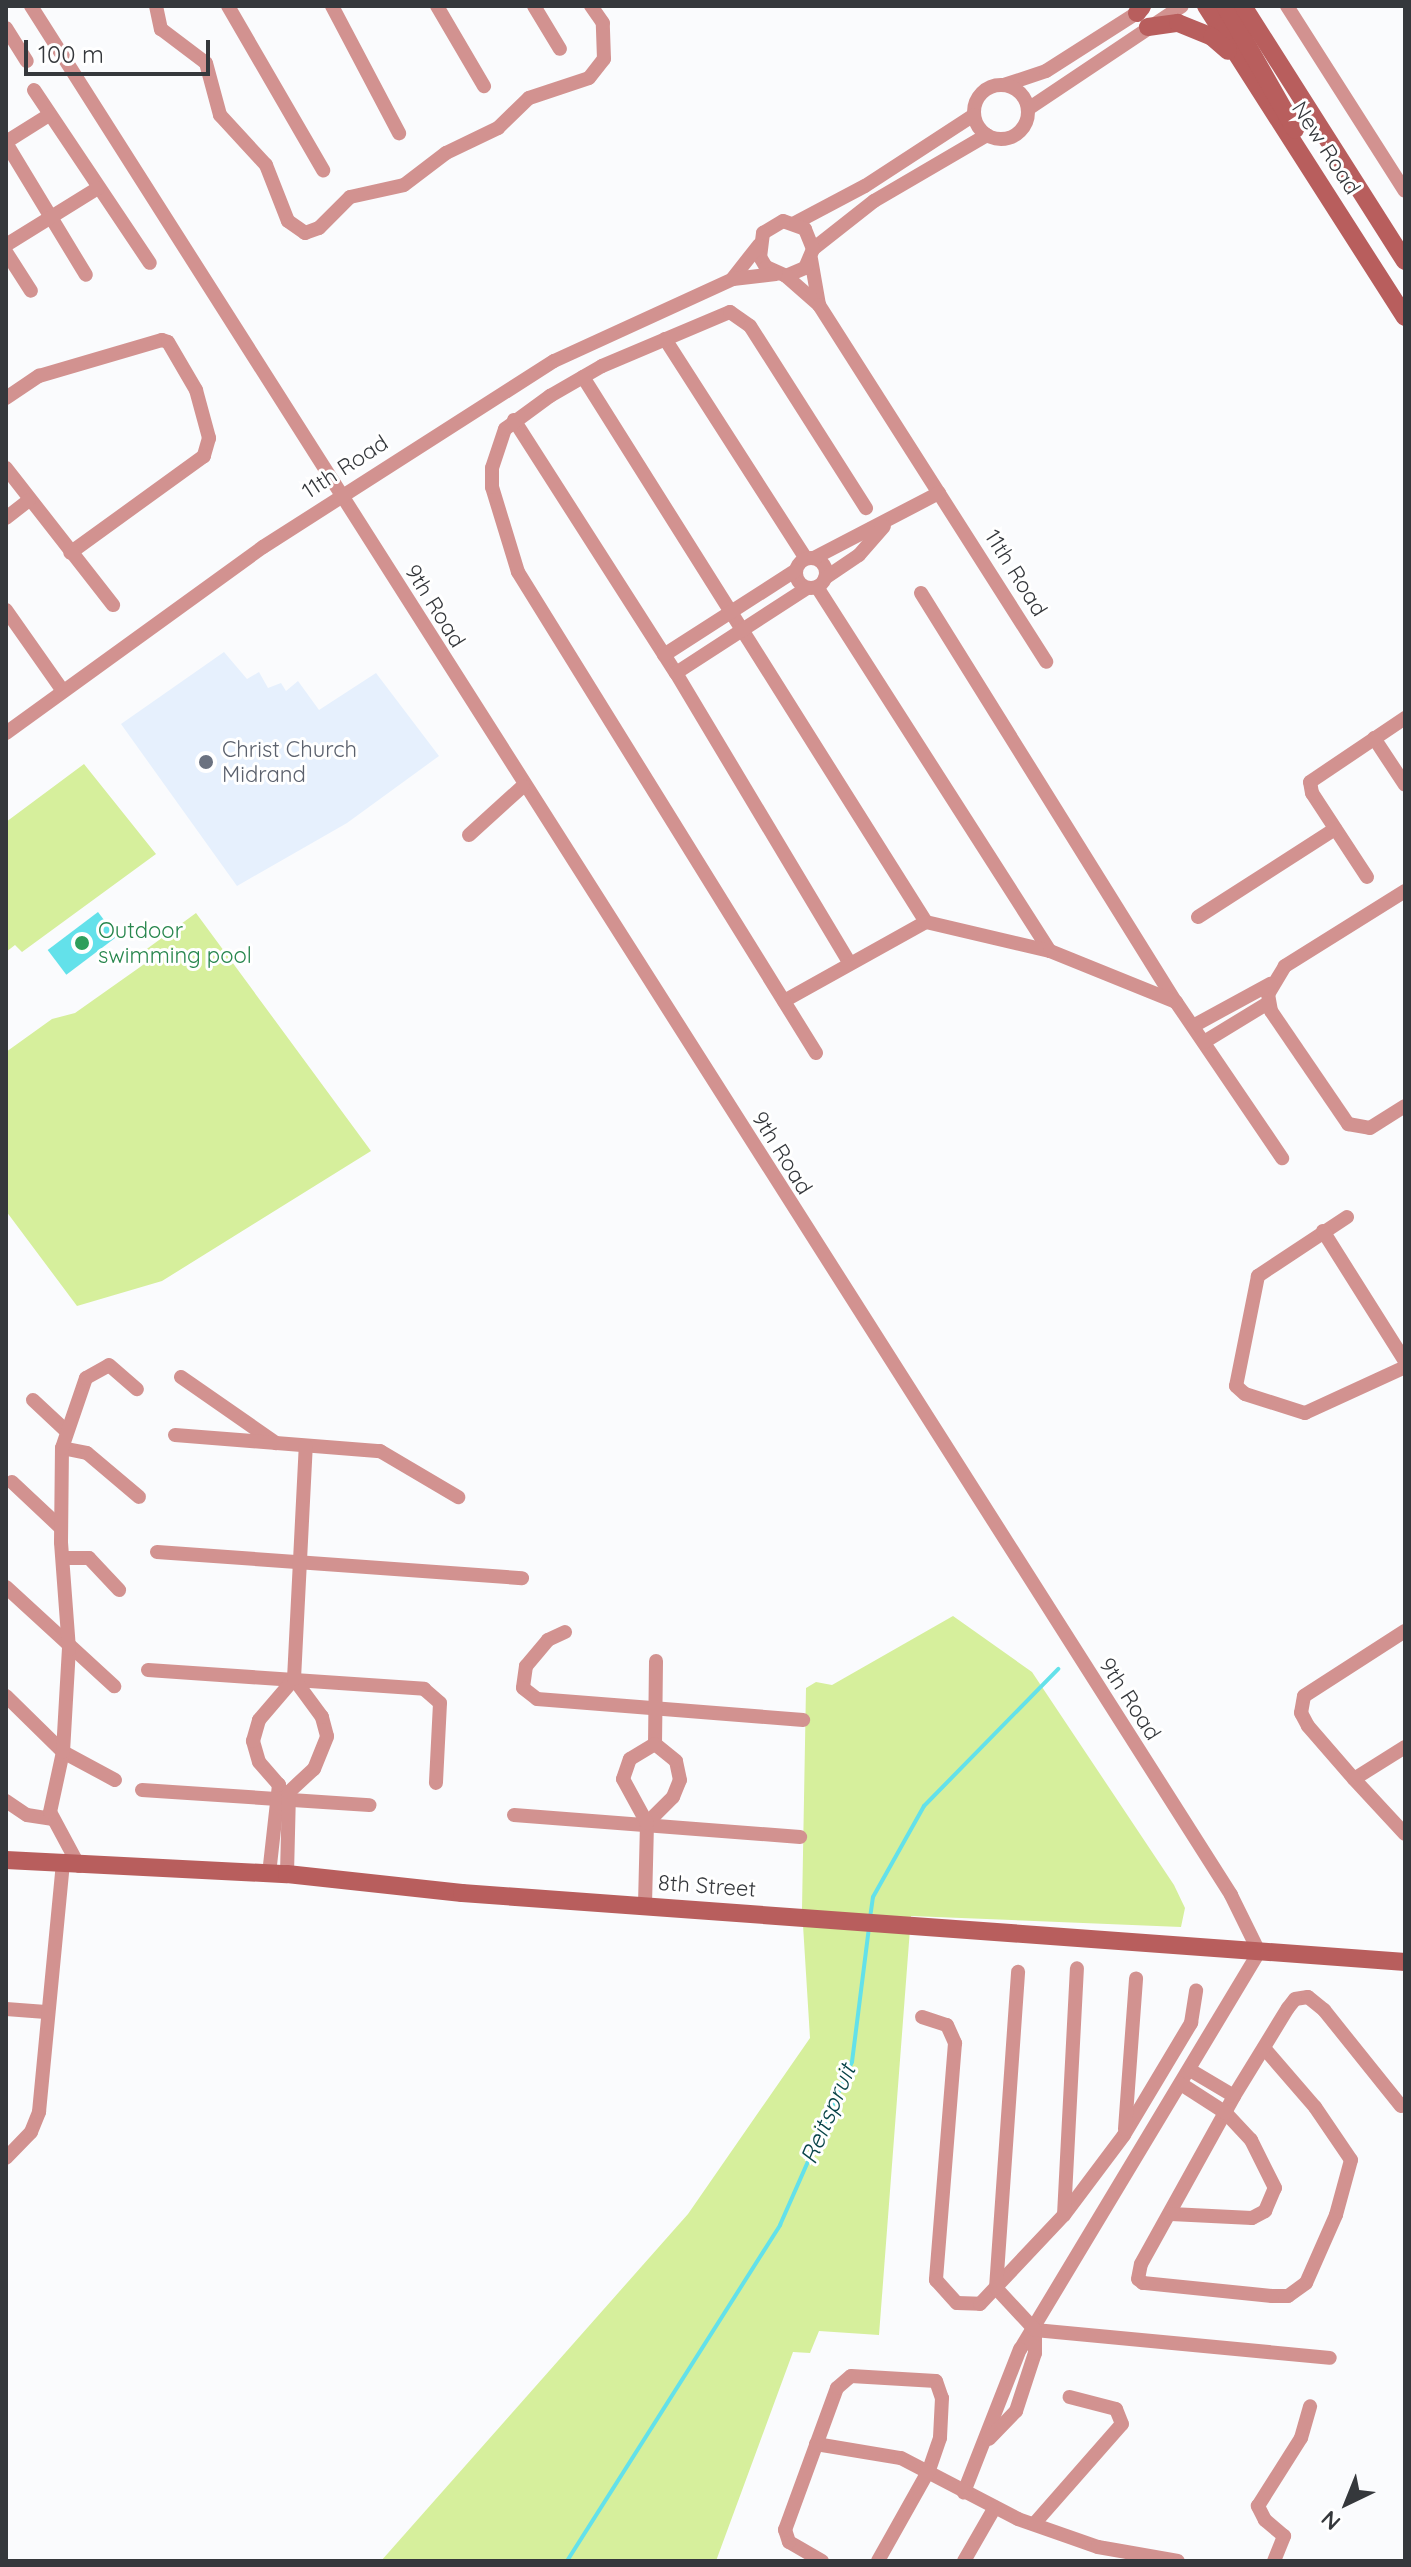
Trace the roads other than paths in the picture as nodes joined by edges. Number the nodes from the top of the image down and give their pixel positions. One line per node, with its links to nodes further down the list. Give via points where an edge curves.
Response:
1 (31, 6): 51 (street, 9th Road)
2 (156, 6): 7 (street, via 161,29 206,63 220,115 266,165 288,221 305,233 319,228 350,197 404,185 446,153 498,128 529,98 589,78 604,59 603,23)
3 (228, 6): 28 (street)
4 (332, 6): 24 (street)
5 (437, 6): 19 (street)
6 (534, 6): 15 (street)
7 (591, 6)
8 (1182, 6): 13 (street)
9 (1206, 6): 17 (street, New Road)
10 (1225, 6): 27 (street, via 1286,107)
11 (1243, 6): 37 (street, New Road)
12 (1287, 6): 30 (street)
13 (1144, 13): 17 (street, via 1199,30); 18 (street, via 1046,71); 21 (street)
14 (6, 28): 16 (street)
15 (560, 49)
16 (27, 61)
17 (1242, 63): 27 (street, New Road)
18 (1004, 85): 21 (street, via 1015,89); 23 (street, via 982,93)
19 (484, 86)
20 (34, 90): 22 (street)
21 (1028, 109): 25 (street, via 1021,131 1010,138)
22 (49, 115): 26 (street); 29 (street)
23 (974, 115): 25 (street); 32 (street, via 865,186)
24 (399, 133)
25 (987, 135): 36 (street, via 874,201)
26 (6, 142): 31 (street)
27 (1302, 155): 44 (street, New Road)
28 (323, 170)
29 (98, 188): 31 (street); 38 (street)
30 (1405, 191)
31 (50, 217): 33 (street); 39 (street)
32 (795, 223): 34 (street, via 772,225); 36 (street, via 805,229)
33 (6, 245)
34 (759, 245): 40 (street, via 766,267); 41 (street, 11th Road)
35 (6, 252): 42 (street)
36 (812, 254): 40 (street, via 805,268); 43 (street, 11th Road)
37 (1405, 261)
38 (150, 263)
39 (86, 275)
40 (781, 275): 41 (street, 11th Road); 43 (street, 11th Road)
41 (733, 279): 51 (street, 11th Road, via 581,345)
42 (31, 291)
43 (819, 305): 50 (street, 11th Road)
44 (1405, 317)
45 (665, 339): 46 (street); 53 (street, via 730,312 745,318); 57 (street)
46 (583, 377): 48 (street); 63 (street)
47 (6, 398): 56 (street, via 39,376 162,340 196,390 209,438 204,456)
48 (514, 420): 65 (street); 83 (street, via 501,435 492,476 518,572)
49 (6, 468): 52 (street)
50 (939, 493): 55 (street); 66 (street, 11th Road)
51 (339, 496): 68 (street, 11th Road); 73 (street, 9th Road)
52 (29, 500): 54 (street); 56 (street)
53 (866, 508)
54 (6, 518)
55 (885, 526): 57 (street, via 846,537); 59 (street, via 859,555)
56 (70, 553): 61 (street)
57 (810, 559): 58 (street); 59 (street, via 824,566)
58 (795, 571): 59 (street); 63 (street)
59 (817, 584): 64 (street); 80 (street)
60 (921, 593): 84 (street)
61 (113, 605)
62 (6, 610): 68 (street)
63 (729, 613): 64 (street); 65 (street)
64 (741, 631): 67 (street); 79 (street)
65 (664, 655): 67 (street)
66 (1046, 662)
67 (676, 673): 81 (street)
68 (63, 691): 70 (street, 11th Road)
69 (1405, 718): 71 (street)
70 (6, 733)
71 (1374, 738): 72 (street); 74 (street, via 1310,782)
72 (1405, 785)
73 (523, 786): 75 (street); 143 (street, 9th Road, via 1231,1895)
74 (1335, 829): 76 (street); 78 (street)
75 (469, 835)
76 (1367, 877)
77 (1405, 891): 82 (street, via 1285,966)
78 (1198, 917)
79 (926, 922): 80 (street); 81 (street)
80 (1050, 951): 84 (street)
81 (849, 962): 83 (street)
82 (1270, 984): 85 (street); 86 (street)
83 (784, 1001): 88 (street)
84 (1176, 1002): 86 (street)
85 (1268, 1003): 87 (street); 89 (street, via 1348,1124 1370,1128)
86 (1193, 1026): 87 (street)
87 (1204, 1042): 90 (street)
88 (816, 1053)
89 (1405, 1106)
90 (1282, 1158)
91 (1347, 1217): 92 (street)
92 (1323, 1231): 93 (street); 95 (street, via 1258,1276 1236,1386 1245,1394 1305,1413)
93 (1401, 1344): 94 (street)
94 (1405, 1361)
95 (1405, 1367)
96 (181, 1377): 101 (street)
97 (137, 1389): 99 (street, via 109,1365 98,1369 83,1382)
98 (33, 1400): 99 (street)
99 (64, 1429): 103 (street)
100 (175, 1435): 101 (street)
101 (277, 1443): 102 (street)
102 (306, 1446): 106 (street, via 380,1451); 110 (street)
103 (62, 1448): 105 (street, via 87,1453); 107 (street)
104 (12, 1482): 107 (street)
105 (139, 1497)
106 (458, 1497)
107 (61, 1528): 109 (street)
108 (157, 1552): 110 (street)
109 (63, 1558): 113 (street, via 89,1558); 116 (street)
110 (297, 1560): 111 (street); 119 (street)
111 (522, 1578)
112 (6, 1587): 116 (street)
113 (119, 1590)
114 (1405, 1631): 127 (street, via 1304,1696 1301,1713 1308,1726)
115 (565, 1632): 122 (street, via 534,1652 523,1677 524,1691 537,1699)
116 (69, 1649): 120 (street); 126 (street)
117 (656, 1661): 122 (street)
118 (148, 1670): 119 (street)
119 (294, 1679): 129 (street, via 433,1694 441,1719); 131 (street, via 254,1729 255,1753); 131 (street, via 322,1717 327,1736 322,1758)
120 (114, 1686)
121 (6, 1696): 126 (street)
122 (655, 1707): 123 (street); 124 (street)
123 (803, 1720)
124 (655, 1744): 136 (street, via 630,1759 623,1779); 136 (street, via 676,1761 680,1780 673,1797)
125 (1405, 1747): 127 (street)
126 (63, 1752): 128 (street); 135 (street, via 51,1800)
127 (1354, 1779): 137 (street)
128 (115, 1780)
129 (436, 1783)
130 (142, 1790): 131 (street)
131 (283, 1797): 133 (street); 141 (street)
132 (6, 1801): 135 (street, via 27,1815)
133 (370, 1805)
134 (514, 1815): 136 (street)
135 (52, 1819): 140 (street)
136 (647, 1823): 138 (street); 142 (street)
137 (1405, 1834)
138 (800, 1837)
139 (6, 1860): 140 (street, 8th Street)
140 (71, 1865): 141 (street, 8th Street); 150 (street)
141 (278, 1874): 142 (street, 8th Street)
142 (645, 1905): 143 (street, 8th Street)
143 (1259, 1952): 144 (street, 8th Street); 153 (street)
144 (1405, 1962)
145 (1077, 1968): 161 (street)
146 (1018, 1972): 162 (street)
147 (1136, 1978): 158 (street)
148 (1196, 1990): 158 (street, via 1191,2023)
149 (6, 2009): 150 (street)
150 (46, 2012): 159 (street, via 37,2123)
151 (922, 2017): 162 (street, via 947,2025 955,2043 936,2280 948,2296 968,2305 980,2304)
152 (1264, 2048): 155 (street); 156 (street, via 1293,2001 1308,1997 1357,2046); 160 (street, via 1315,2107 1351,2160 1341,2202 1306,2283 1288,2296 1143,2283 1138,2279 1141,2264)
153 (1190, 2070): 154 (street); 155 (street)
154 (1181, 2084): 157 (street); 163 (street)
155 (1234, 2096): 157 (street)
156 (1401, 2106)
157 (1226, 2113): 160 (street); 160 (street, via 1251,2140 1273,2178 1265,2211 1252,2218)
158 (1124, 2135): 161 (street)
159 (6, 2158)
160 (1171, 2214)
161 (1064, 2215): 162 (street)
162 (996, 2288): 163 (street)
163 (1035, 2330): 164 (street); 167 (street, via 1020,2349 995,2403); 167 (street, via 1035,2353 1016,2411)
164 (1330, 2358)
165 (1070, 2397): 172 (street, via 1116,2409 1122,2424)
166 (1310, 2406): 177 (street, via 1301,2438 1258,2506 1284,2536)
167 (989, 2439): 170 (street)
168 (816, 2444): 169 (street, via 880,2452); 169 (street, via 843,2380 930,2380 940,2386 942,2398 940,2438); 173 (street, via 785,2530 789,2542)
169 (929, 2470): 170 (street); 174 (street)
170 (964, 2492): 171 (street)
171 (995, 2507): 172 (street); 175 (street)
172 (1034, 2524): 176 (street, via 1098,2547)
173 (822, 2561)
174 (878, 2561)
175 (964, 2561)
176 (1178, 2561)
177 (1274, 2561)

